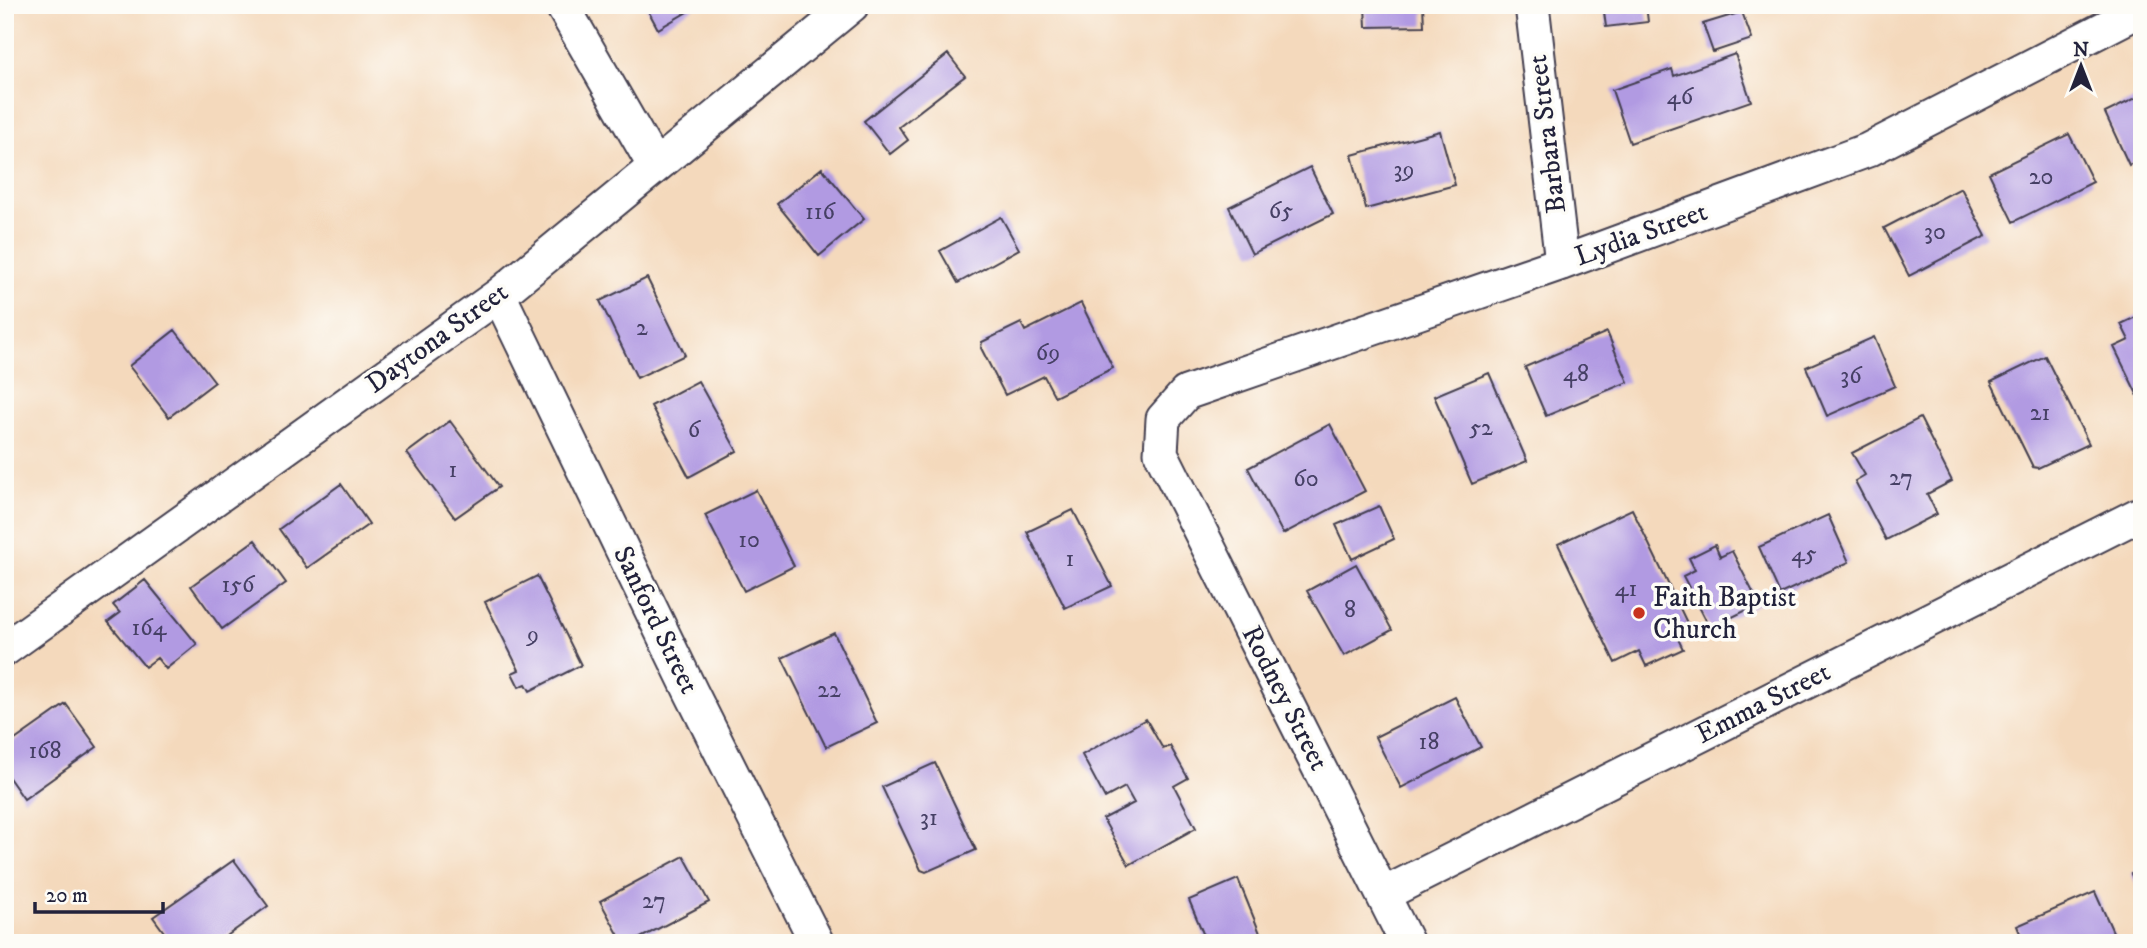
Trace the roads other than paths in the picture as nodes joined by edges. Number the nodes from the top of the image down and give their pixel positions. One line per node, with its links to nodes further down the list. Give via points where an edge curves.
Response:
1 (562, 5): 5 (street)
2 (852, 5): 5 (street, Daytona Street)
3 (1532, 5): 6 (street, Barbara Street)
4 (2142, 9): 6 (street, Lydia Street, via 1868,150)
5 (654, 165): 7 (street, Daytona Street)
6 (1562, 264): 8 (street, Lydia Street, via 1186,393 1163,419)
7 (499, 295): 10 (street, Daytona Street); 12 (street, Sanford Street)
8 (1161, 453): 11 (street, Rodney Street)
9 (2142, 513): 11 (street, Emma Street)
10 (5, 649)
11 (1384, 894): 13 (street, Rodney Street)
12 (817, 943)
13 (1407, 943)

